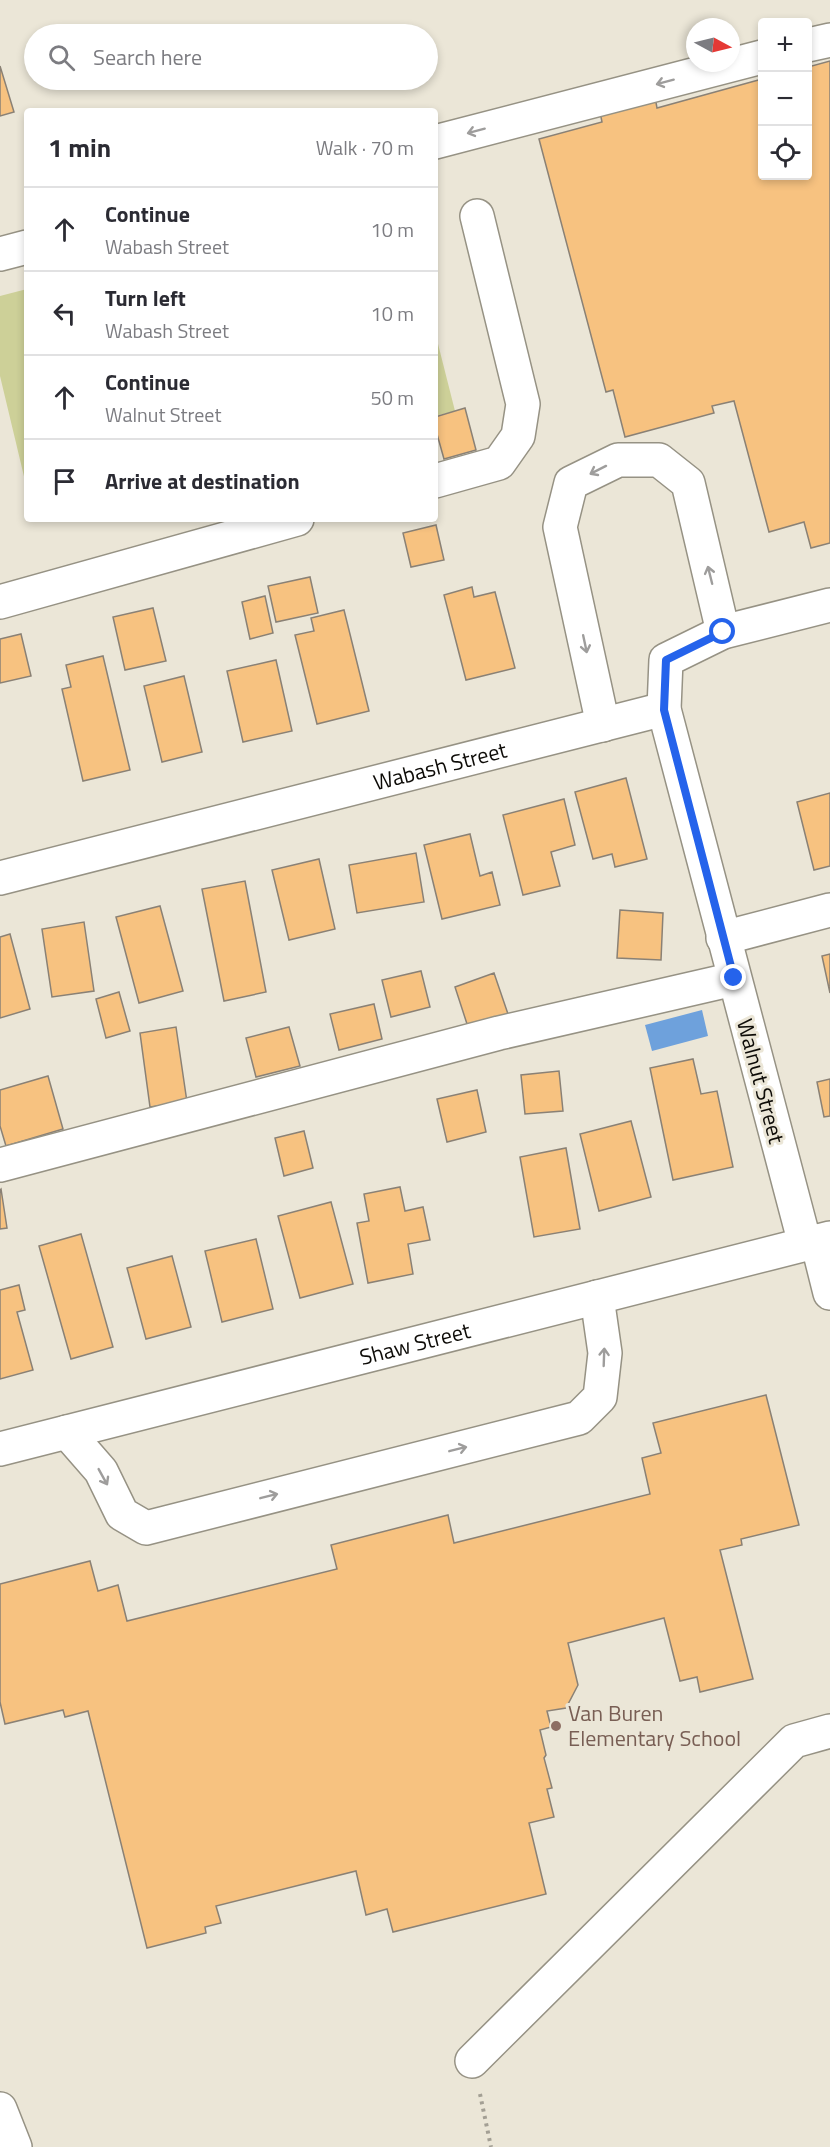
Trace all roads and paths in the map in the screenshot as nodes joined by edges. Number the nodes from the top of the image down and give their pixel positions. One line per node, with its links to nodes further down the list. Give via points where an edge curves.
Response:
1 (830, 40): 2 (street)
2 (812, 44)
3 (758, 58): 4 (street, one-way to 4)
4 (438, 141)
5 (477, 216): 8 (street, via 523,404 518,436 499,463)
6 (24, 248): 7 (street)
7 (0, 254)
8 (438, 480)
9 (286, 522): 10 (street)
10 (0, 602)
11 (830, 605): 12 (street)
12 (723, 632): 13 (street, via 666,660); 14 (street, one-way to 14, via 687,483 659,460 618,460 571,483 560,527)
13 (664, 710): 14 (street, Wabash Street); 17 (street, Walnut Street)
14 (603, 725): 15 (street, Wabash Street)
15 (0, 878)
16 (830, 910): 17 (street)
17 (723, 938): 18 (street, Walnut Street)
18 (734, 978): 19 (street, via 488,1036); 20 (street, Walnut Street)
19 (0, 1165)
20 (817, 1241): 21 (street, Walnut Street); 22 (street, Shaw Street)
21 (830, 1293)
22 (597, 1297): 23 (street, Shaw Street); 23 (street, one-way to 22, via 101,1471 122,1514 146,1528 556,1424 579,1418 600,1397 605,1353)
23 (67, 1432): 24 (street, Shaw Street)
24 (0, 1449)
25 (830, 1731): 26 (street, via 794,1741)
26 (472, 2061): 29 (path)
27 (0, 2109): 28 (street)
28 (15, 2147)
29 (491, 2147)

